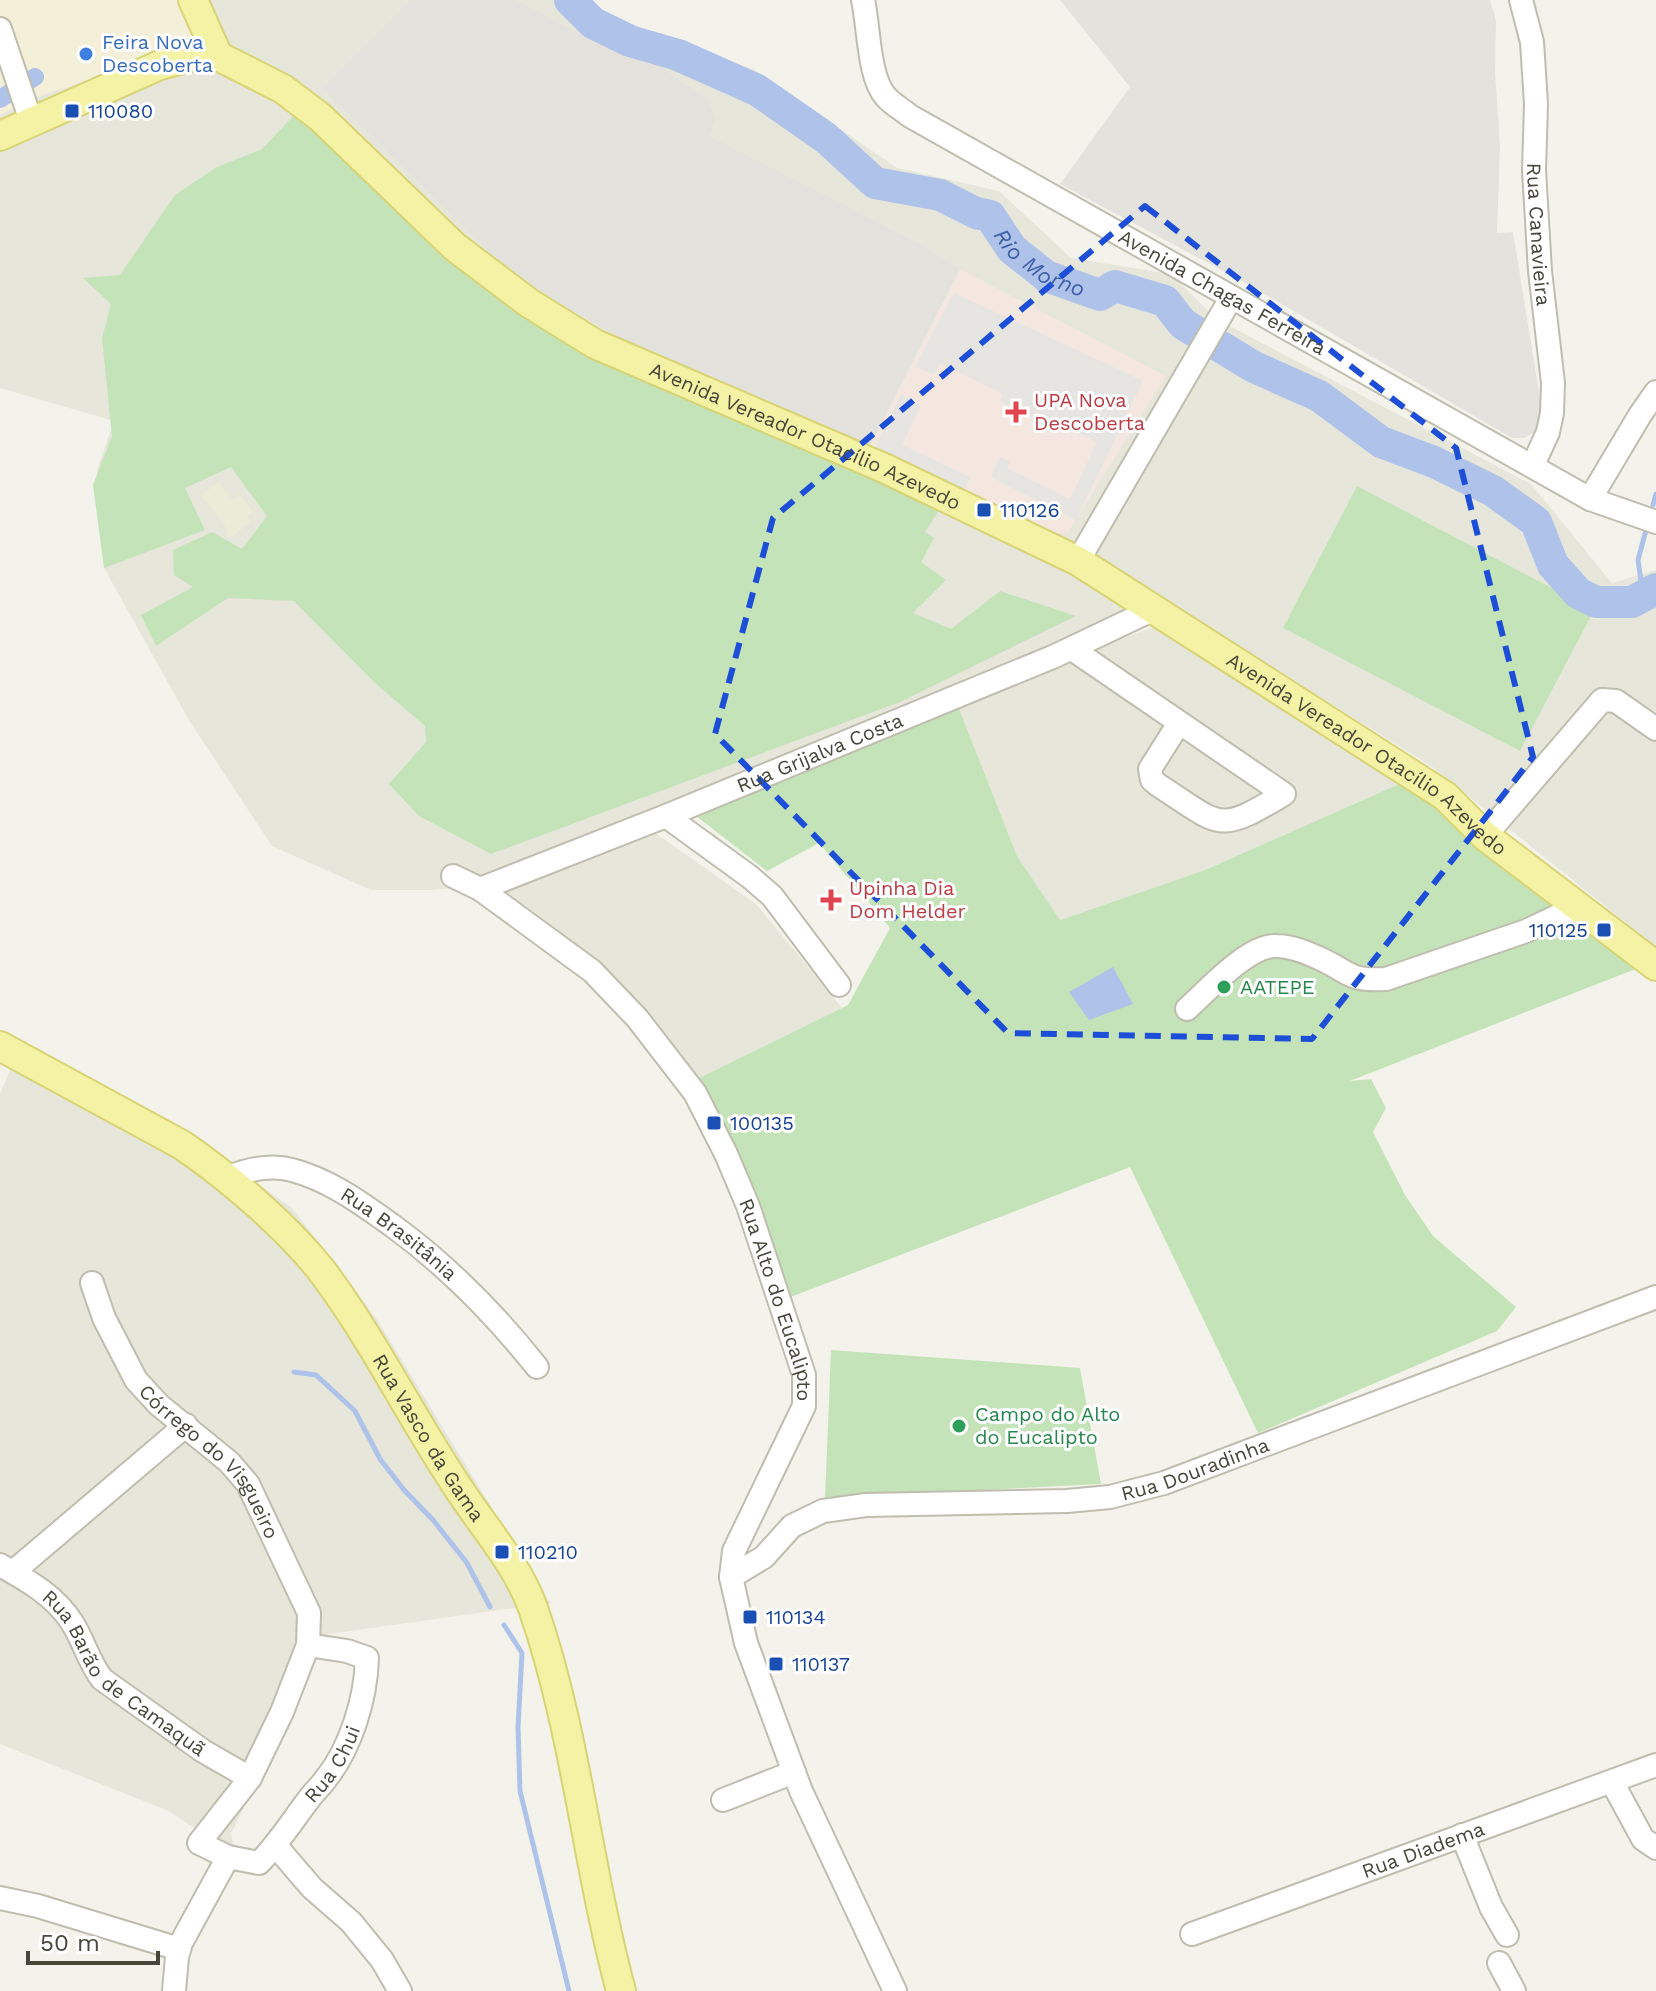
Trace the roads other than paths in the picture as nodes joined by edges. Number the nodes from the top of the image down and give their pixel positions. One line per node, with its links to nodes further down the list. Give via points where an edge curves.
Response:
1 (193, 0): 5 (main road)
2 (863, 0): 8 (street, Avenida Chagas Ferreira, via 873,65 885,96 910,116)
3 (1521, 0): 10 (street, Rua Canavieira, via 1532,42 1540,271 1553,383 1548,432)
4 (0, 29): 6 (street)
5 (218, 56): 6 (main road, via 160,65); 13 (main road, Avenida Vereador Otacílio Azevedo, via 283,89 320,117 455,247 595,344 884,468)
6 (31, 121): 7 (main road)
7 (0, 136)
8 (1228, 305): 10 (street, Avenida Chagas Ferreira); 13 (street)
9 (1656, 392): 11 (street)
10 (1533, 465): 11 (street, Avenida Chagas Ferreira)
11 (1590, 499): 12 (street, Avenida Chagas Ferreira)
12 (1656, 522)
13 (1078, 561): 14 (main road, Avenida Vereador Otacílio Azevedo)
14 (1154, 609): 15 (street, Rua Grijalva Costa); 19 (main road, Avenida Vereador Otacílio Azevedo, via 1434,788)
15 (1072, 649): 16 (street); 18 (street, Rua Grijalva Costa)
16 (1179, 723): 16 (street, via 1231,758 1284,794 1250,814 1216,822 1158,785 1150,769)
17 (1656, 729): 19 (street, via 1616,701 1602,700)
18 (666, 816): 21 (street, Rua Grijalva Costa); 24 (street, via 772,896)
19 (1485, 836): 22 (main road, Avenida Vereador Otacílio Azevedo)
20 (453, 876): 21 (street, Rua Alto do Eucalipto)
21 (480, 889): 34 (street, Rua Alto do Eucalipto, via 592,971 660,1044 695,1093 748,1206 804,1375 804,1406 734,1551)
22 (1579, 906): 23 (main road, Avenida Vereador Otacílio Azevedo); 25 (street, via 1526,931 1386,979 1349,976 1301,950 1274,945 1255,951)
23 (1653, 956)
24 (839, 985)
25 (1187, 1009)
26 (0, 1035): 27 (main road)
27 (0, 1045): 28 (main road, Rua Vasco da Gama, via 182,1145)
28 (227, 1178): 31 (street, Rua Brasitânia, via 251,1169 290,1169 342,1191 457,1277); 52 (main road, Rua Vasco da Gama, via 324,1274 526,1593 552,1668)
29 (92, 1283): 32 (street, Córrego do Visgueiro, via 136,1380)
30 (1656, 1297): 34 (street, Rua Douradinha, via 1164,1483 1110,1497 823,1511 792,1526 764,1557)
31 (537, 1367)
32 (186, 1425): 33 (street); 35 (street, Córrego do Visgueiro, via 229,1462 252,1492 309,1613)
33 (7, 1568): 38 (street, Rua Barão de Camaquã, via 60,1606 102,1679)
34 (731, 1577): 37 (street, Rua Alto do Eucalipto, via 746,1643)
35 (308, 1645): 38 (street); 42 (street, Rua Chui, via 367,1658 366,1679 343,1753)
36 (1656, 1765): 39 (street, Rua Diadema)
37 (794, 1772): 40 (street); 53 (street, Rua Alto do Eucalipto)
38 (250, 1778): 44 (street, via 199,1843)
39 (1612, 1782): 41 (street, Rua Diadema); 43 (street, via 1643,1839)
40 (723, 1800)
41 (1462, 1835): 46 (street, Rua Diadema); 47 (street)
42 (276, 1846): 44 (street, via 259,1863); 51 (street, via 351,1922)
43 (1656, 1848)
44 (219, 1853): 48 (street)
45 (0, 1898): 48 (street)
46 (1192, 1934)
47 (1507, 1935)
48 (179, 1949): 50 (street)
49 (1499, 1963): 54 (street)
50 (174, 1991)
51 (400, 1991)
52 (621, 1991)
53 (895, 1991)
54 (1514, 1991)

